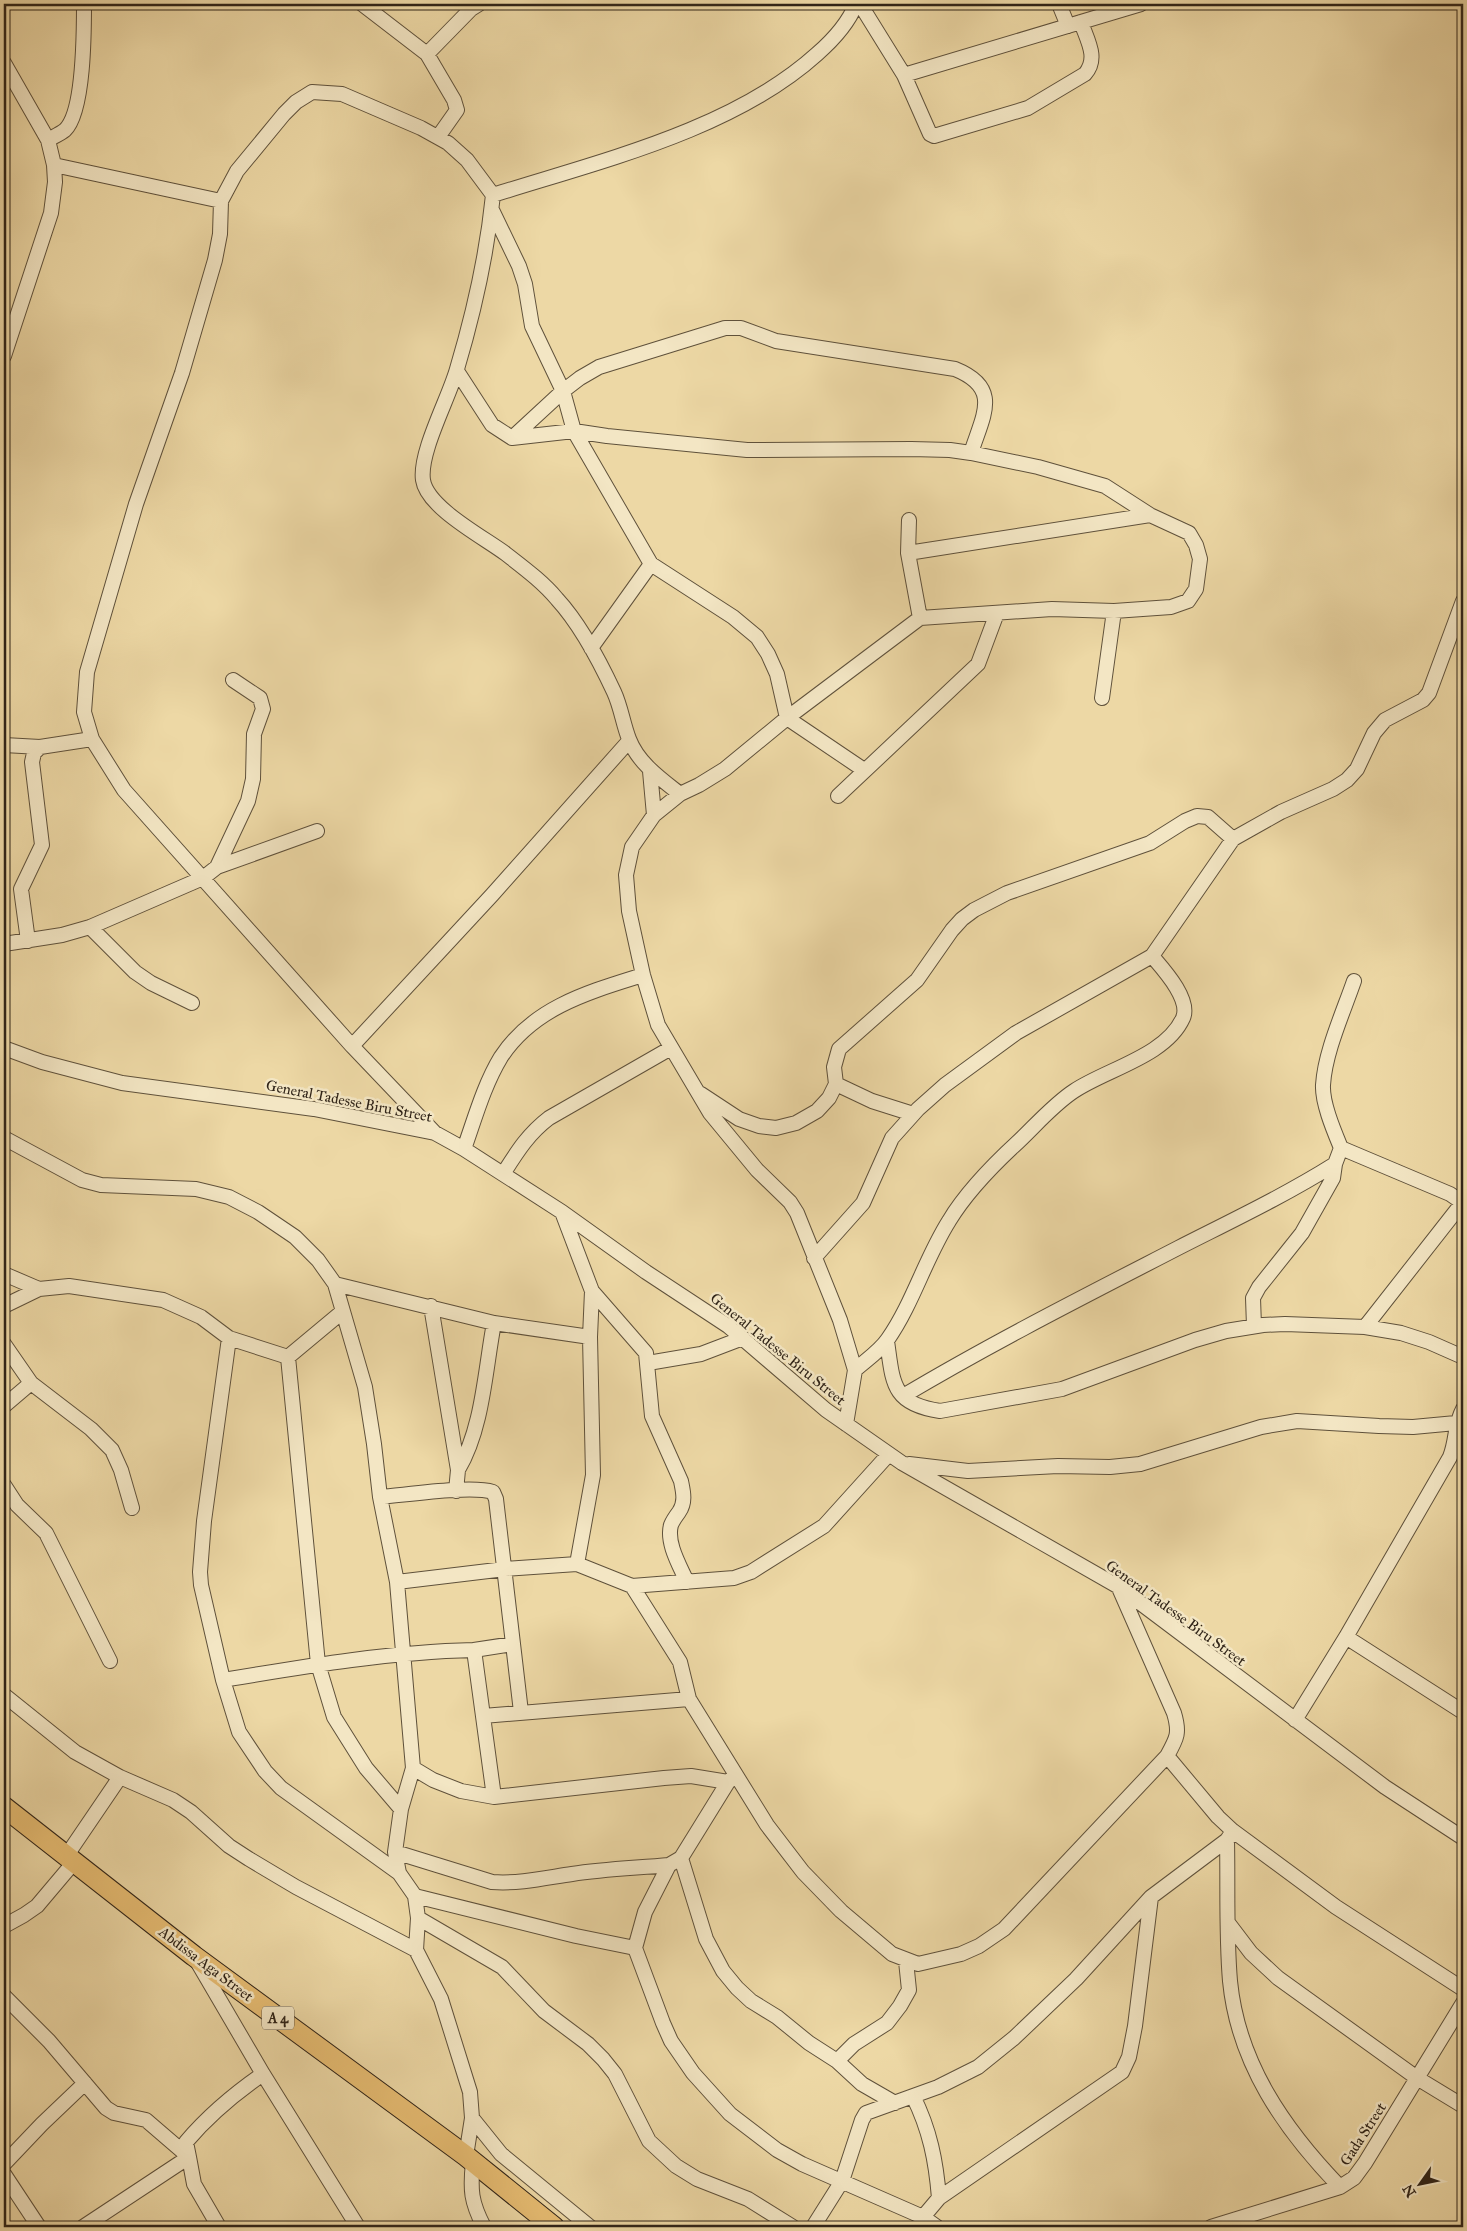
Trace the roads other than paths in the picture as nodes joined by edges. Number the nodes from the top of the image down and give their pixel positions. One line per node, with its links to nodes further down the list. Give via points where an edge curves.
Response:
1 (84, 4): 13 (street, via 78,105 65,130)
2 (362, 4): 9 (street)
3 (479, 4): 9 (street)
4 (856, 4): 15 (street, via 844,26 804,67 740,108 641,147)
5 (860, 4): 11 (street)
6 (1059, 4): 8 (street)
7 (1140, 4): 8 (street)
8 (1075, 24): 11 (street); 11 (street, via 1093,56 1091,67 1084,74 1028,108 940,136 930,134)
9 (427, 54): 12 (street, via 454,100 456,110)
10 (4, 64): 13 (street)
11 (904, 76)
12 (438, 137): 15 (street, via 467,160); 16 (street, via 342,94 312,92 296,102 267,133 237,170)
13 (48, 140): 14 (street)
14 (54, 165): 16 (street); 18 (street, via 51,213)
15 (493, 195): 17 (street)
16 (221, 201): 36 (street, via 216,260 182,373 136,504 87,672 84,712)
17 (492, 210): 19 (street, via 483,264); 20 (street, via 519,266 532,326)
18 (4, 356)
19 (457, 371): 22 (street, via 492,425); 32 (street, via 428,447 423,481 433,500 447,513 545,586 559,600)
20 (563, 391): 21 (street); 22 (street); 23 (street, via 599,367 718,330 741,328 776,341 955,369 972,376 983,388 986,404)
21 (574, 431): 22 (street); 23 (street, via 747,450 902,449); 27 (street)
22 (512, 438)
23 (972, 453): 24 (street, via 1038,466 1105,486)
24 (1150, 515): 26 (street); 29 (street, via 1189,533 1200,559 1196,589 1188,601 1171,608)
25 (909, 520): 26 (street)
26 (908, 553): 31 (street)
27 (652, 564): 32 (street); 35 (street, via 733,617 757,637 777,674)
28 (1463, 601): 46 (street, via 1429,693 1423,700 1385,720 1374,733 1357,769 1333,789 1302,801)
29 (1114, 611): 30 (street, via 1052,609); 34 (street)
30 (997, 613): 31 (street); 40 (street, via 978,664)
31 (920, 618): 35 (street)
32 (591, 648): 37 (street, via 614,693)
33 (233, 680): 47 (street, via 260,698 263,709 254,734 253,779 248,801)
34 (1102, 698)
35 (786, 718): 40 (street); 42 (street, via 719,773)
36 (92, 739): 39 (street); 48 (street, via 124,790)
37 (629, 740): 41 (street); 56 (street)
38 (4, 745): 39 (street)
39 (40, 747): 50 (street, via 32,762 42,846 21,889)
40 (864, 770): 43 (street)
41 (650, 771): 42 (street); 44 (street)
42 (680, 794): 44 (street)
43 (838, 796)
44 (654, 815): 53 (street, via 632,847 626,875 629,911)
45 (317, 831): 47 (street)
46 (1232, 839): 52 (street); 59 (street, via 1208,817 1197,816 1150,843 1007,893 974,910 952,930 917,980 839,1049 834,1067)
47 (217, 867): 48 (street)
48 (203, 878): 49 (street); 56 (street)
49 (90, 927): 50 (street); 55 (street, via 135,972)
50 (28, 941): 51 (street)
51 (4, 944)
52 (1152, 956): 61 (street, via 1067,1002 993,1048); 84 (street, via 1170,978 1183,1005 1184,1016 1176,1028 1150,1053 1073,1091 977,1183 948,1222)
53 (643, 975): 58 (street, via 651,1008); 65 (street, via 574,998 527,1026 493,1072)
54 (1354, 981): 64 (street, via 1330,1050 1323,1086 1330,1120)
55 (192, 1003)
56 (352, 1046): 62 (street)
57 (4, 1048): 62 (street, General Tadesse Biru Street, via 42,1062 122,1083 268,1102)
58 (671, 1048): 60 (street); 67 (street, via 534,1129)
59 (836, 1084): 60 (street, via 817,1111 796,1123 776,1128 739,1119); 61 (street)
60 (698, 1092): 70 (street, via 710,1113 757,1170 790,1202)
61 (913, 1114): 70 (street, via 892,1138 863,1203)
62 (435, 1133): 65 (street, General Tadesse Biru Street)
63 (4, 1138): 72 (street, via 82,1180 101,1185 196,1189 236,1201 295,1238 318,1260)
64 (1341, 1148): 66 (street); 68 (street)
65 (464, 1149): 67 (street, General Tadesse Biru Street)
66 (1335, 1164): 79 (street, via 1333,1178 1302,1233 1253,1298); 91 (street, via 1264,1206 969,1357)
67 (503, 1174): 69 (street, General Tadesse Biru Street)
68 (1463, 1202): 80 (street)
69 (562, 1212): 74 (street); 83 (street, General Tadesse Biru Street)
70 (814, 1258): 89 (street, via 840,1320)
71 (4, 1274): 73 (street)
72 (335, 1284): 76 (street); 77 (street)
73 (39, 1289): 75 (street); 82 (street, via 80,1287 163,1300 201,1317)
74 (592, 1292): 81 (street); 88 (street, via 641,1345)
75 (4, 1306)
76 (431, 1306): 78 (street); 98 (street)
77 (342, 1312): 86 (street); 101 (street, via 365,1387)
78 (494, 1323): 81 (street); 98 (street, via 475,1430 469,1451)
79 (1254, 1326): 80 (street); 91 (street, via 1195,1340 1062,1389 1042,1393 940,1411 926,1409)
80 (1365, 1327): 87 (street, via 1402,1333)
81 (590, 1337): 103 (street, via 593,1475)
82 (229, 1338): 86 (street); 115 (street, via 200,1572 202,1595)
83 (743, 1338): 88 (street, via 701,1354); 94 (street, General Tadesse Biru Street)
84 (887, 1341): 89 (street); 91 (street, via 896,1388)
85 (4, 1344): 90 (street)
86 (288, 1357): 114 (street)
87 (1463, 1357)
88 (648, 1363): 106 (street, via 652,1416 684,1492 682,1509 671,1526 670,1535)
89 (855, 1370): 94 (street)
90 (31, 1383): 92 (street); 102 (street, via 91,1429 112,1450)
91 (903, 1396)
92 (4, 1406)
93 (1463, 1409): 95 (street)
94 (846, 1424): 96 (street, General Tadesse Biru Street)
95 (1460, 1424): 97 (street, via 1413,1427 1289,1422 1261,1427 1140,1464 1110,1467 968,1471); 109 (street, via 1450,1457)
96 (889, 1454): 97 (street, General Tadesse Biru Street); 106 (street, via 813,1534 751,1572 734,1578)
97 (902, 1463): 108 (street, General Tadesse Biru Street)
98 (458, 1470): 100 (street)
99 (4, 1486): 113 (street, via 17,1505 46,1533)
100 (456, 1491): 101 (street); 104 (street, via 493,1492)
101 (380, 1497): 105 (street)
102 (132, 1508)
103 (577, 1564): 104 (street); 107 (street)
104 (505, 1569): 105 (street); 110 (street)
105 (397, 1582): 112 (street)
106 (687, 1582): 107 (street)
107 (632, 1586): 117 (street, via 680,1662)
108 (1119, 1587): 121 (street, General Tadesse Biru Street); 122 (street, via 1178,1726 1178,1734)
109 (1346, 1636): 119 (street); 121 (street)
110 (513, 1644): 111 (street); 118 (street)
111 (474, 1650): 112 (street); 120 (street)
112 (402, 1653): 114 (street); 123 (street)
113 (110, 1661)
114 (318, 1664): 115 (street); 128 (street, via 334,1717 366,1768)
115 (223, 1680): 134 (street, via 239,1732 265,1771 298,1802)
116 (4, 1695): 124 (street, via 75,1752)
117 (689, 1699): 118 (street); 125 (street)
118 (521, 1712): 120 (street)
119 (1463, 1712)
120 (483, 1716): 126 (street)
121 (1294, 1720): 130 (street, General Tadesse Biru Street, via 1385,1787)
122 (1167, 1756): 129 (street); 143 (street, via 1004,1929 961,1954 927,1963)
123 (413, 1768): 126 (street, via 461,1791); 128 (street)
124 (120, 1777): 132 (street); 141 (street, via 173,1800 249,1859)
125 (733, 1778): 126 (street, via 664,1778); 133 (street); 143 (street, via 819,1890 874,1941)
126 (494, 1797)
127 (4, 1807): 132 (highway, Abdissa Aga Street / A 4)
128 (400, 1809): 131 (street)
129 (1230, 1835): 136 (street); 138 (street); 144 (street)
130 (1463, 1838)
131 (395, 1852): 133 (street, via 503,1883); 134 (street)
132 (71, 1858): 139 (street, via 37,1906); 142 (highway, Abdissa Aga Street / A 4)
133 (675, 1861): 140 (street, via 645,1912); 147 (street, via 706,1939 723,1971 751,2001 777,2016)
134 (399, 1873): 135 (street)
135 (415, 1896): 137 (street); 140 (street)
136 (1151, 1897): 151 (street, via 1076,1979 1014,2038 965,2074); 161 (street, via 1135,2026 1129,2057 1122,2072)
137 (418, 1918): 141 (street); 170 (street, via 502,1968 544,2011 604,2059 649,2141 676,2166 697,2179 748,2199)
138 (1228, 1924): 149 (street, via 1251,1953 1278,1978); 160 (street, via 1230,1982 1235,2010 1254,2068 1286,2124 1309,2155)
139 (4, 1926)
140 (635, 1948): 159 (street, via 671,2041 712,2096 763,2141)
141 (416, 1950): 154 (street, via 441,1999 470,2092)
142 (194, 1956): 148 (street); 156 (highway, Abdissa Aga Street / A 4)
143 (906, 1962): 147 (street, via 909,1990 900,2006 887,2023 854,2044)
144 (1463, 1989)
145 (4, 1996): 150 (street, via 49,2040)
146 (1463, 2003): 149 (street, Gada Street)
147 (837, 2061): 152 (street, via 862,2084)
148 (263, 2074): 155 (street, via 223,2103 186,2142); 166 (street)
149 (1417, 2078): 153 (street); 160 (street, Gada Street, via 1359,2172)
150 (85, 2083): 155 (street, via 106,2108 146,2120); 157 (street)
151 (913, 2096): 152 (street); 161 (street, via 930,2135)
152 (894, 2103): 159 (street, via 874,2109 862,2120)
153 (1463, 2106)
154 (472, 2118): 156 (street); 169 (street, via 501,2154)
155 (189, 2157): 164 (street); 165 (street, via 194,2184)
156 (469, 2159): 167 (street, via 472,2201); 168 (highway, Abdissa Aga Street / A 4)
157 (4, 2164)
158 (4, 2174): 163 (street)
159 (842, 2182): 162 (street); 171 (street)
160 (1340, 2187): 173 (street, Gada Street)
161 (939, 2198): 162 (street)
162 (923, 2217): 172 (street)
163 (39, 2227)
164 (83, 2227)
165 (219, 2227)
166 (358, 2227)
167 (484, 2227)
168 (554, 2227)
169 (590, 2227)
170 (794, 2227)
171 (813, 2227)
172 (937, 2227)
173 (1211, 2227)

